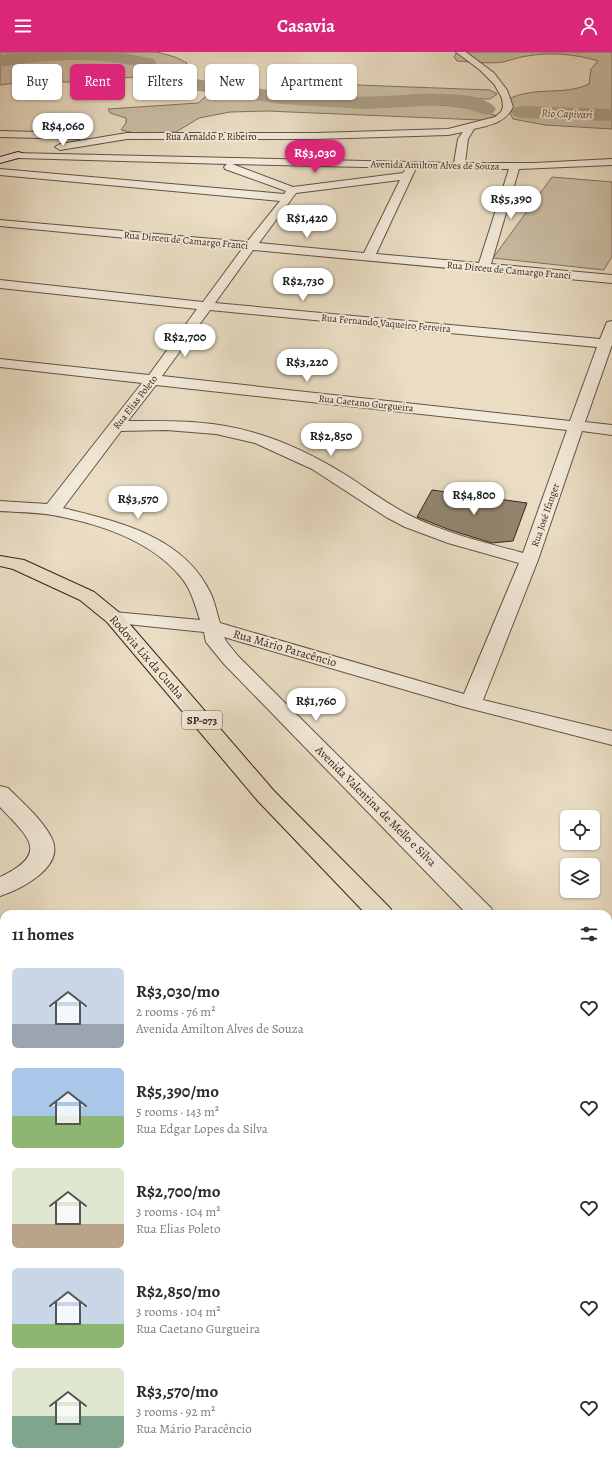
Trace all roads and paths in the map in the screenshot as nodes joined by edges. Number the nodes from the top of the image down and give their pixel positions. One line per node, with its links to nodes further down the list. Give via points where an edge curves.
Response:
1 (460, 52): 2 (street, Rua Arnaldo P. Ribeiro, via 495,79 505,93 508,103 505,113 498,119)
2 (470, 128): 4 (street, Rua Arnaldo P. Ribeiro, via 409,134); 10 (street, via 463,139)
3 (0, 134): 4 (street)
4 (126, 136): 5 (street, Rua Arnaldo P. Ribeiro)
5 (18, 155): 6 (street, Rua Arnaldo P. Ribeiro); 7 (street, Avenida Amilton Alves de Souza)
6 (0, 160)
7 (213, 161): 9 (street, Avenida Amilton Alves de Souza); 14 (street)
8 (612, 162): 11 (street, Avenida Amilton Alves de Souza)
9 (412, 165): 10 (street, Avenida Amilton Alves de Souza); 13 (street)
10 (458, 166): 11 (street, Avenida Amilton Alves de Souza)
11 (515, 166): 18 (street)
12 (0, 172): 14 (street)
13 (408, 176): 14 (street); 17 (street)
14 (290, 194): 16 (street, Rua Elias Poleto)
15 (0, 223): 16 (street, Rua Dirceu de Camargo Franci)
16 (250, 246): 17 (street, Rua Dirceu de Camargo Franci); 21 (street, Rua Elias Poleto)
17 (368, 256): 18 (street, Rua Dirceu de Camargo Franci)
18 (484, 268): 19 (street, Rua Dirceu de Camargo Franci)
19 (612, 278)
20 (0, 284): 21 (street, Rua Fernando Vaqueiro Ferreira)
21 (207, 306): 23 (street, Rua Fernando Vaqueiro Ferreira); 25 (street, Rua Elias Poleto)
22 (612, 325): 23 (street, Rua José Ifanger)
23 (604, 344): 27 (street, Rua José Ifanger)
24 (0, 363): 25 (street, Rua Caetano Gurgueira)
25 (153, 379): 26 (street, Rua Elias Poleto); 27 (street, Rua Caetano Gurgueira)
26 (116, 426): 30 (street, Rua Elias Poleto); 31 (street, via 182,426 248,436 291,452 410,522 443,535)
27 (576, 427): 28 (street, Rua Caetano Gurgueira); 31 (street, Rua José Ifanger)
28 (612, 430)
29 (0, 506): 30 (street)
30 (52, 510): 34 (street, via 110,525 145,538 168,554 188,573 201,594)
31 (529, 560): 35 (street, Rua José Ifanger)
32 (0, 561): 33 (main road, Rodovia Lix da Cunha / SP-073, via 18,564 87,596)
33 (114, 618): 34 (street); 39 (main road, Rodovia Lix da Cunha / SP-073, via 266,796)
34 (212, 627): 35 (street, Rua Mário Paracêncio); 40 (street, Avenida Valentina de Mello e Silva, via 216,642 231,660)
35 (470, 703): 36 (street, Rua Mário Paracêncio)
36 (612, 738)
37 (0, 793): 38 (street, via 41,839 42,852 34,868)
38 (0, 887)
39 (377, 910)
40 (478, 910)

